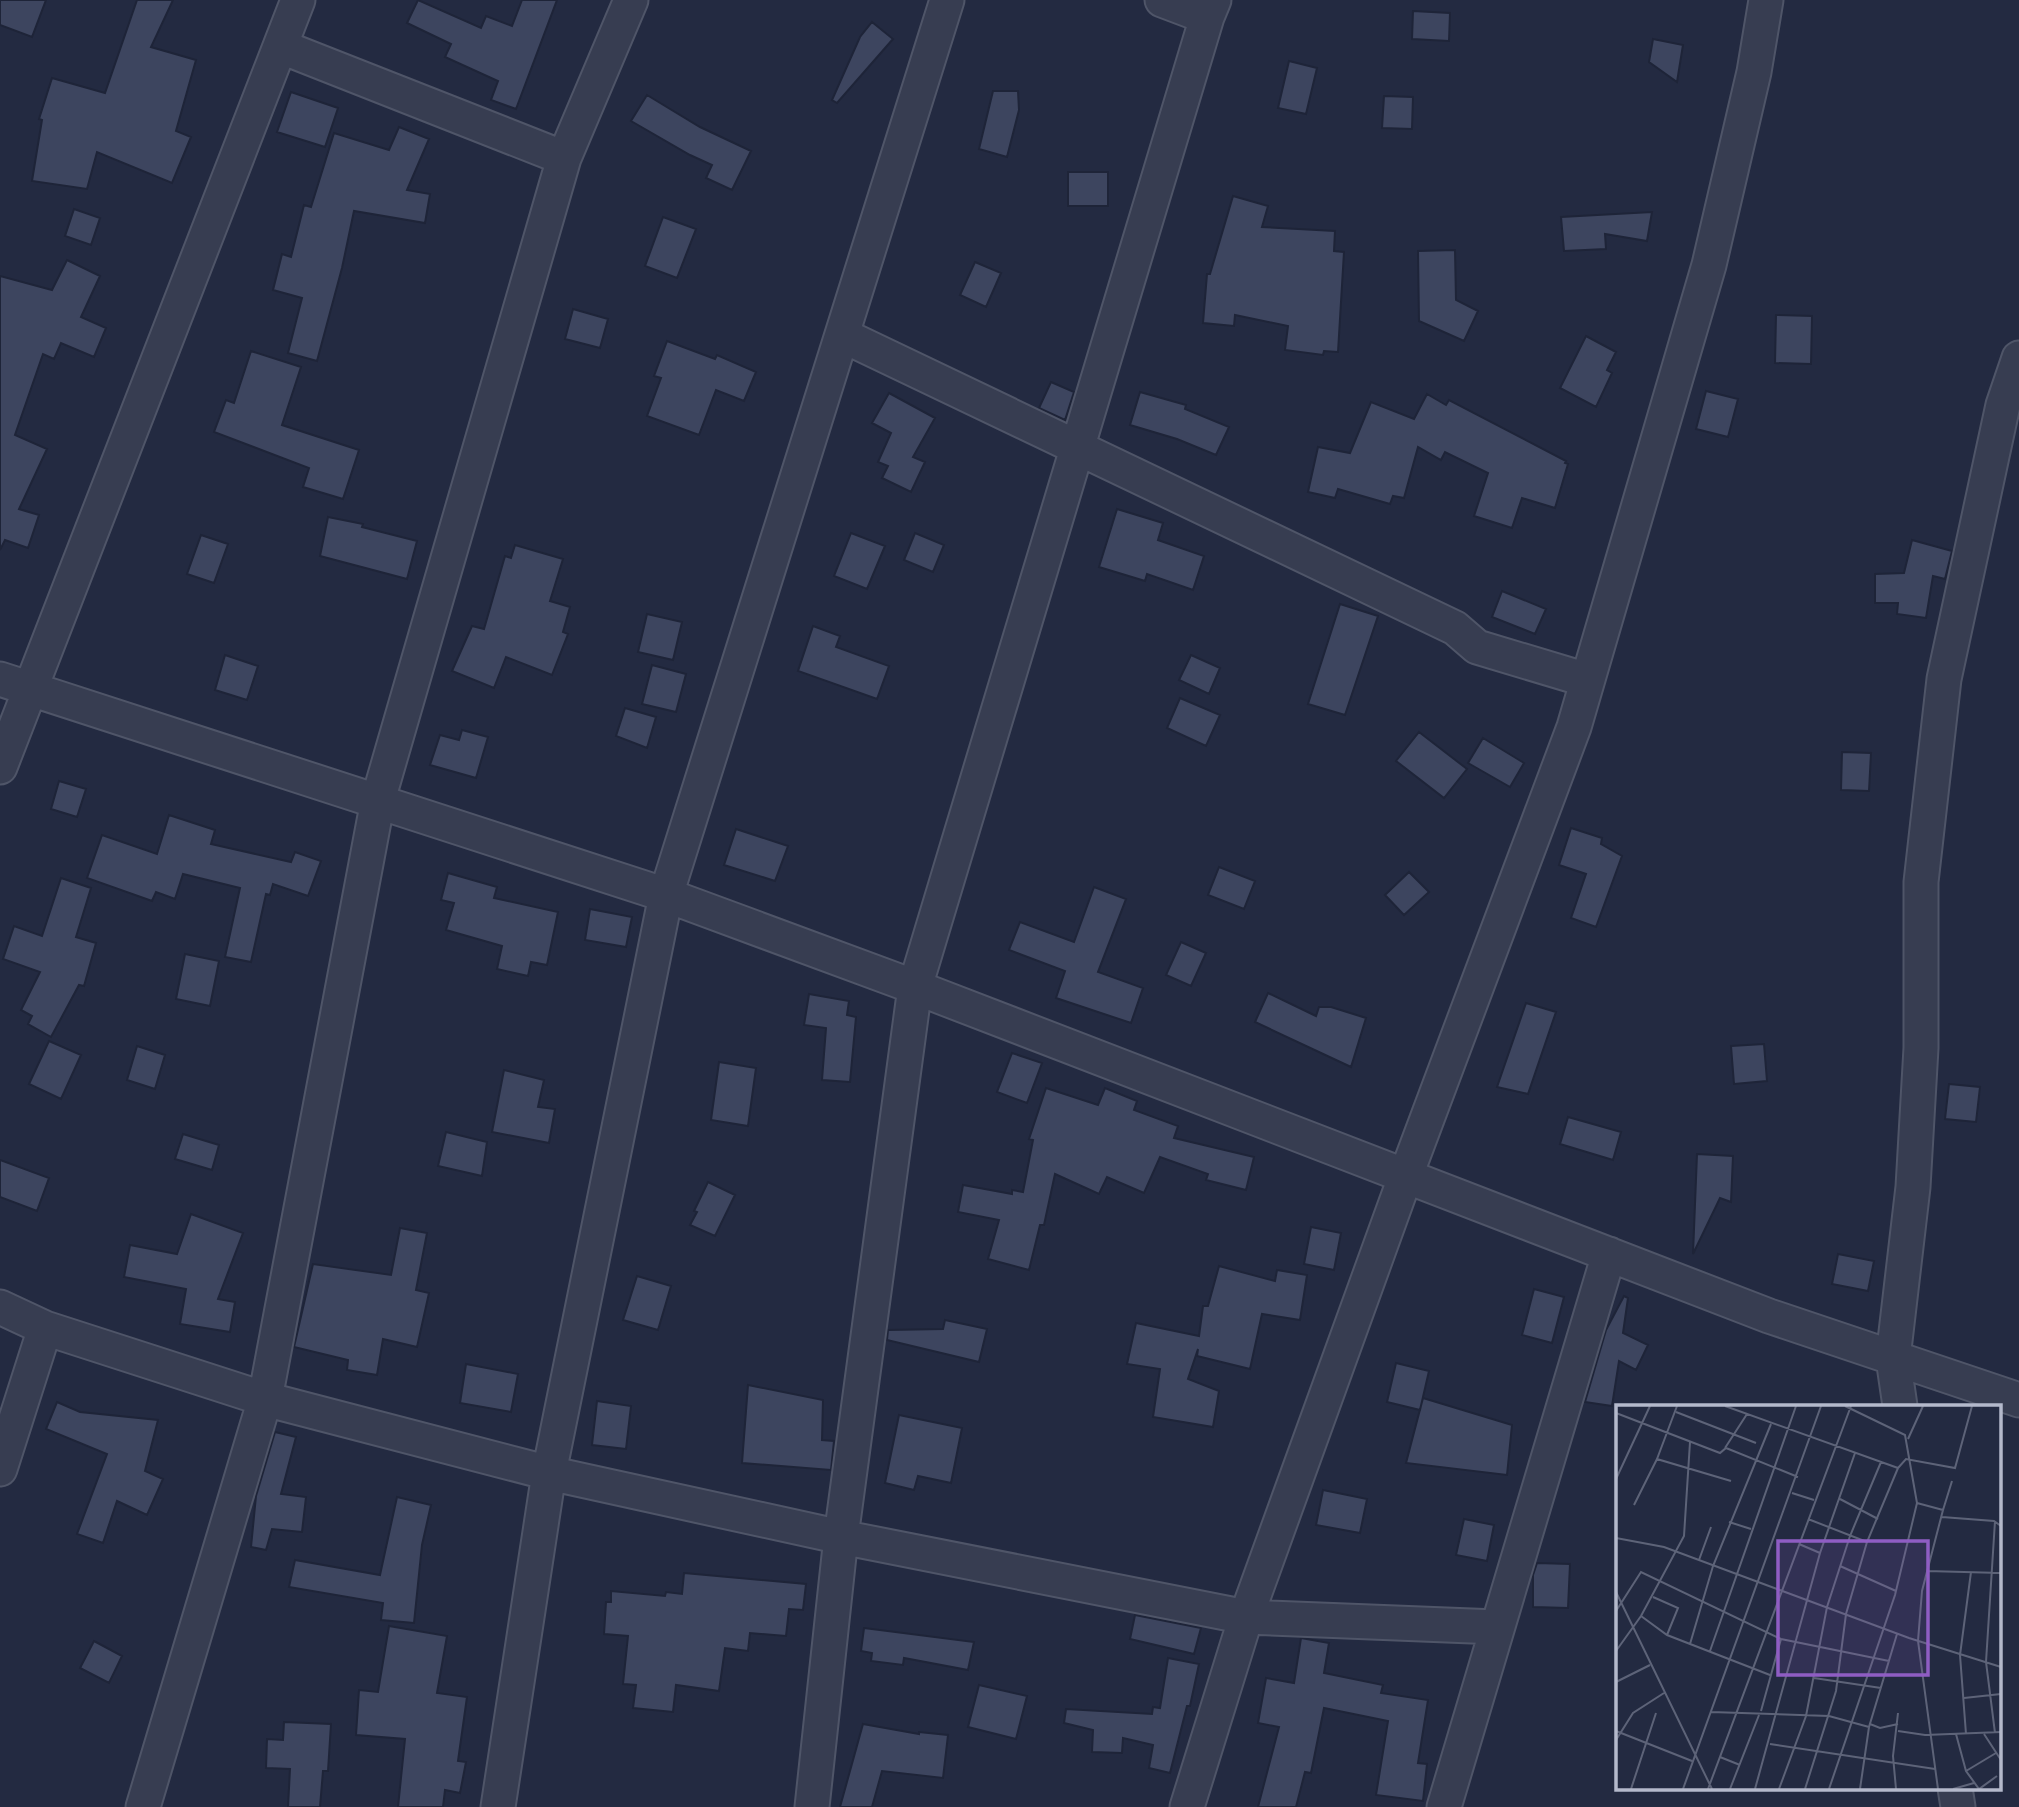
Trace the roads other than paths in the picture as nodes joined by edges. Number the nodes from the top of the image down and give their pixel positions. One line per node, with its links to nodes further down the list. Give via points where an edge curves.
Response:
1 (298, 0): 7 (street)
2 (631, 0): 8 (street)
3 (947, 0): 9 (street)
4 (1162, 0): 6 (street)
5 (1766, 0): 13 (street, via 1709,265)
6 (1210, 8): 12 (street)
7 (282, 47): 8 (street); 14 (street)
8 (564, 158): 16 (street)
9 (842, 335): 12 (street); 17 (street)
10 (2019, 358): 11 (street)
11 (2011, 403): 23 (street, via 1944,679 1939,719 1921,882 1922,1048 1913,1187)
12 (1077, 447): 13 (street, via 1455,628 1477,647); 18 (street)
13 (1587, 680): 19 (street, via 1574,727)
14 (14, 685): 15 (street); 16 (street)
15 (0, 766)
16 (378, 800): 17 (street); 24 (street)
17 (666, 895): 18 (street); 28 (street)
18 (915, 986): 19 (street); 29 (street)
19 (1406, 1175): 20 (street); 30 (street)
20 (1609, 1254): 23 (street, via 1769,1316); 31 (street)
21 (0, 1307): 22 (street)
22 (45, 1328): 24 (street); 27 (street)
23 (1893, 1357): 25 (street); 26 (street)
24 (265, 1399): 28 (street); 32 (street)
25 (2019, 1400)
26 (1900, 1405)
27 (0, 1469)
28 (549, 1473): 29 (street); 33 (street)
29 (841, 1537): 30 (street); 34 (street)
30 (1247, 1616): 31 (street); 35 (street)
31 (1497, 1628): 36 (street)
32 (144, 1807)
33 (498, 1807)
34 (812, 1807)
35 (1187, 1807)
36 (1444, 1807)

